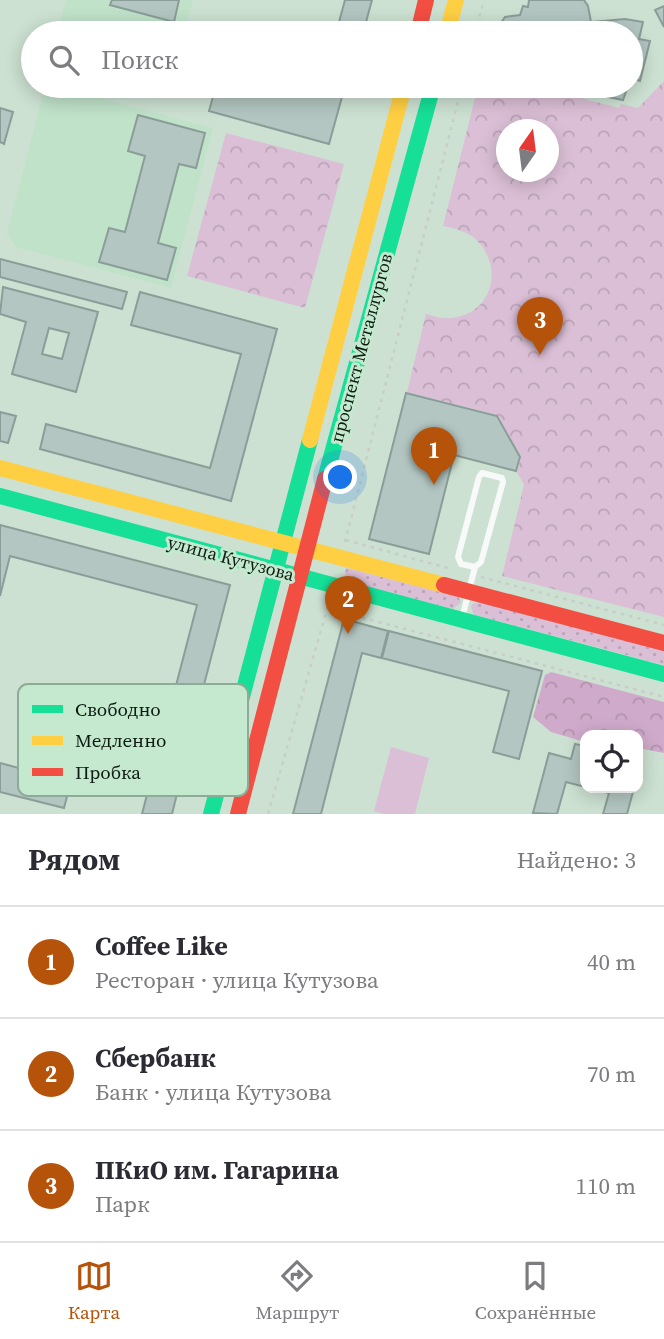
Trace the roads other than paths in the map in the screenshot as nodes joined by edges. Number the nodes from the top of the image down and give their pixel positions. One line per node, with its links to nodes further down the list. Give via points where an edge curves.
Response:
1 (426, 0): 3 (main road)
2 (456, 0): 4 (main road)
3 (421, 21)
4 (450, 21)
5 (401, 98): 9 (main road, проспект Металлургов)
6 (430, 98): 10 (main road, проспект Металлургов)
7 (0, 468): 9 (main road, улица Кутузова)
8 (0, 496): 11 (main road, улица Кутузова)
9 (283, 542): 10 (main road, улица Кутузова); 11 (main road, проспект Металлургов)
10 (306, 548): 12 (main road, проспект Металлургов); 13 (main road, улица Кутузова)
11 (275, 569): 12 (main road, улица Кутузова); 17 (main road, проспект Металлургов)
12 (299, 576): 14 (main road, улица Кутузова); 18 (main road, проспект Металлургов)
13 (473, 578): 13 (lane, via 458,558 482,473 503,482); 14 (lane); 15 (main road, улица Кутузова)
14 (462, 620): 16 (main road, улица Кутузова)
15 (664, 643)
16 (664, 674)
17 (245, 684)
18 (248, 775)
19 (216, 796): 21 (main road, проспект Металлургов)
20 (243, 796): 22 (main road, проспект Металлургов)
21 (211, 814)
22 (238, 814)

